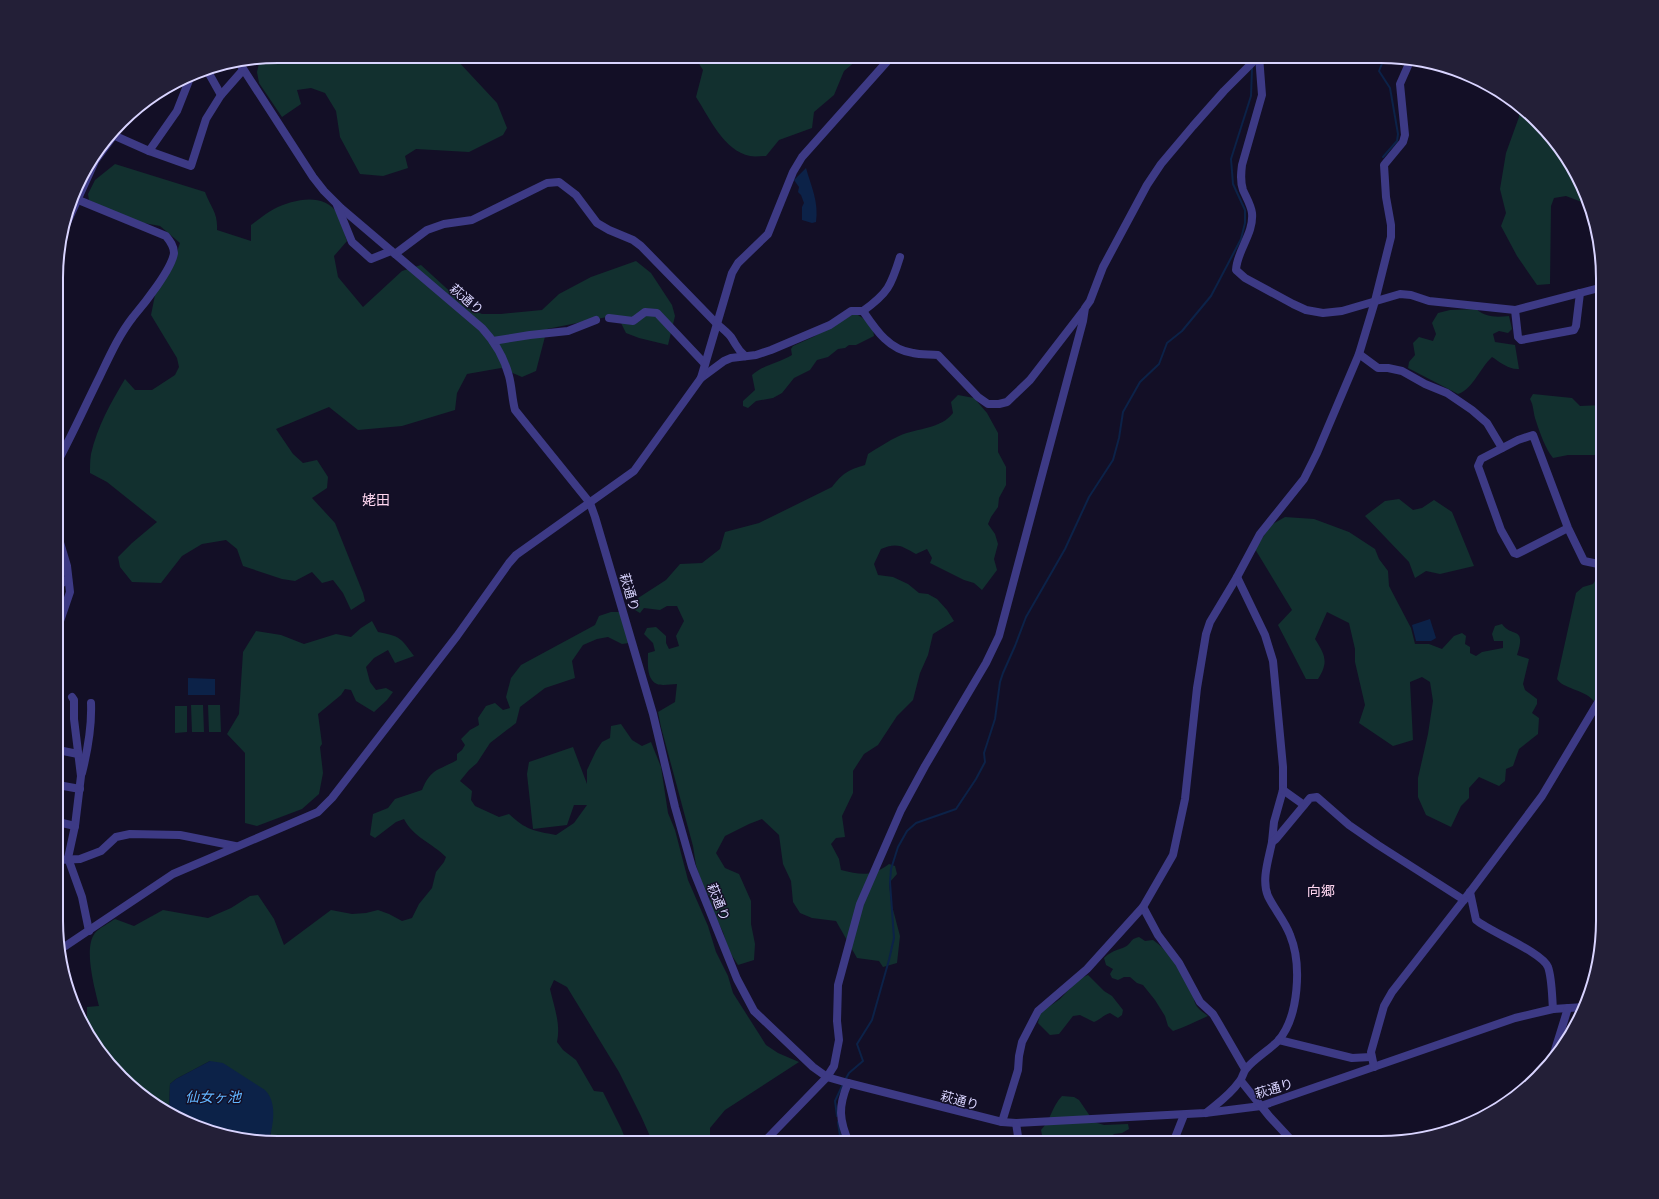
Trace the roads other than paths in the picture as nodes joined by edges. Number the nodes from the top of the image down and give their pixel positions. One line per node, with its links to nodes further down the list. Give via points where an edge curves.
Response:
1 (886, 63): 23 (street, via 802,157 793,172 768,234 738,262 732,273)
2 (1253, 63): 18 (street, via 1224,91 1161,164 1103,267)
3 (1259, 63): 17 (street, via 1262,95 1240,174 1242,189 1252,213 1251,224 1237,260 1236,270 1245,278 1306,310 1323,314 1342,312)
4 (1409, 65): 17 (street, via 1400,84 1405,135 1403,142 1384,165 1391,237)
5 (241, 67): 8 (street); 12 (street, 萩通り, via 313,176)
6 (209, 74): 8 (street)
7 (188, 82): 10 (street, via 177,111)
8 (221, 95): 10 (street, via 206,119 191,166)
9 (116, 136): 10 (street)
10 (149, 151)
11 (77, 200): 32 (street, via 166,236 174,253 151,295 117,341)
12 (336, 203): 13 (street, 萩通り); 13 (street, via 352,242 367,255 371,258)
13 (393, 252): 23 (street, via 427,230 444,224 472,220 547,183 559,182 576,195 598,223 642,246); 24 (street, 萩通り, via 482,328)
14 (900, 257): 20 (street, via 892,282 880,299)
15 (1596, 289): 16 (street)
16 (1580, 293): 19 (street); 19 (street, via 1574,330 1521,340 1518,337)
17 (1375, 302): 19 (street, via 1392,296 1411,295 1429,302); 26 (street)
18 (1085, 308): 20 (street, via 1030,380 1007,402 999,404 988,404 978,397 938,355 914,354 899,350 876,329); 70 (street, via 999,636 901,810 860,904 838,985 838,1040 834,1066)
19 (1515, 310)
20 (863, 311): 27 (street, via 851,311 830,326 771,350)
21 (609, 318): 29 (street, via 633,321 646,312 657,313)
22 (596, 320): 24 (street, via 568,331)
23 (717, 324): 25 (street, via 726,330); 29 (street)
24 (493, 341): 33 (street, 萩通り, via 510,378 515,410)
25 (737, 349): 27 (street); 28 (street)
26 (1359, 354): 31 (street, via 1378,368 1402,371 1447,393 1487,423); 37 (street, via 1304,478 1260,534)
27 (745, 356): 28 (street)
28 (731, 358): 30 (street)
29 (705, 364): 30 (street)
30 (701, 378): 33 (street, via 634,471)
31 (1502, 448): 34 (street, via 1533,435); 34 (street, via 1482,459 1478,466 1501,530 1514,554)
32 (63, 451)
33 (590, 503): 54 (street, via 516,555 504,568 457,636 358,766 318,812); 70 (street, 萩通り, via 602,535 653,714 692,867 737,979 754,1012)
34 (1568, 528): 36 (street, via 1584,561)
35 (63, 553): 38 (street)
36 (1596, 564)
37 (1237, 577): 49 (street, via 1265,635 1273,661 1284,767); 59 (street, via 1210,622 1203,648 1185,799 1173,855)
38 (68, 579): 39 (street); 40 (street, via 70,592)
39 (63, 582)
40 (63, 611)
41 (72, 697): 45 (street)
42 (92, 703): 46 (street, via 89,748)
43 (1596, 704): 57 (street, via 1542,796)
44 (63, 751): 45 (street)
45 (78, 754): 46 (street)
46 (81, 776): 48 (street)
47 (63, 786): 48 (street)
48 (80, 788): 52 (street)
49 (1283, 790): 50 (street); 53 (street, via 1274,822)
50 (1304, 806): 53 (street); 58 (street, via 1310,798 1317,797 1349,825)
51 (63, 823): 52 (street)
52 (75, 826): 55 (street)
53 (1272, 842): 65 (street, via 1266,888 1290,936 1296,966 1293,1013)
54 (234, 846): 55 (street, via 180,835 130,834 116,837 101,851 80,859); 60 (street, via 173,874)
55 (68, 858): 56 (street); 60 (street, via 82,897)
56 (63, 860)
57 (1470, 892): 58 (street); 64 (street, via 1476,920 1546,963)
58 (1464, 900): 67 (street, via 1392,992 1384,1006)
59 (1143, 908): 69 (street, via 1158,935 1179,963 1200,1002 1213,1014); 76 (street, via 1087,969 1038,1011 1022,1042 1018,1070)
60 (89, 931): 61 (street)
61 (65, 947)
62 (1578, 1007): 63 (street, 萩通り)
63 (1568, 1008): 64 (street, 萩通り); 66 (street)
64 (1553, 1010): 68 (street, 萩通り, via 1515,1018)
65 (1279, 1040): 67 (street, via 1352,1058); 69 (street)
66 (1556, 1046)
67 (1371, 1056): 68 (street)
68 (1374, 1067): 73 (street, 萩通り)
69 (1245, 1069): 71 (street)
70 (827, 1077): 72 (street, 萩通り); 78 (street)
71 (1241, 1081): 73 (street); 74 (street)
72 (848, 1083): 76 (street, 萩通り); 79 (street, via 840,1108)
73 (1261, 1106): 74 (street, 萩通り); 82 (street)
74 (1205, 1113): 75 (street, 萩通り)
75 (1184, 1114): 77 (street, 萩通り); 81 (street)
76 (1002, 1122): 77 (street, 萩通り)
77 (1016, 1123): 80 (street)
78 (770, 1136)
79 (847, 1136)
80 (1018, 1136)
81 (1175, 1136)
82 (1288, 1136)

